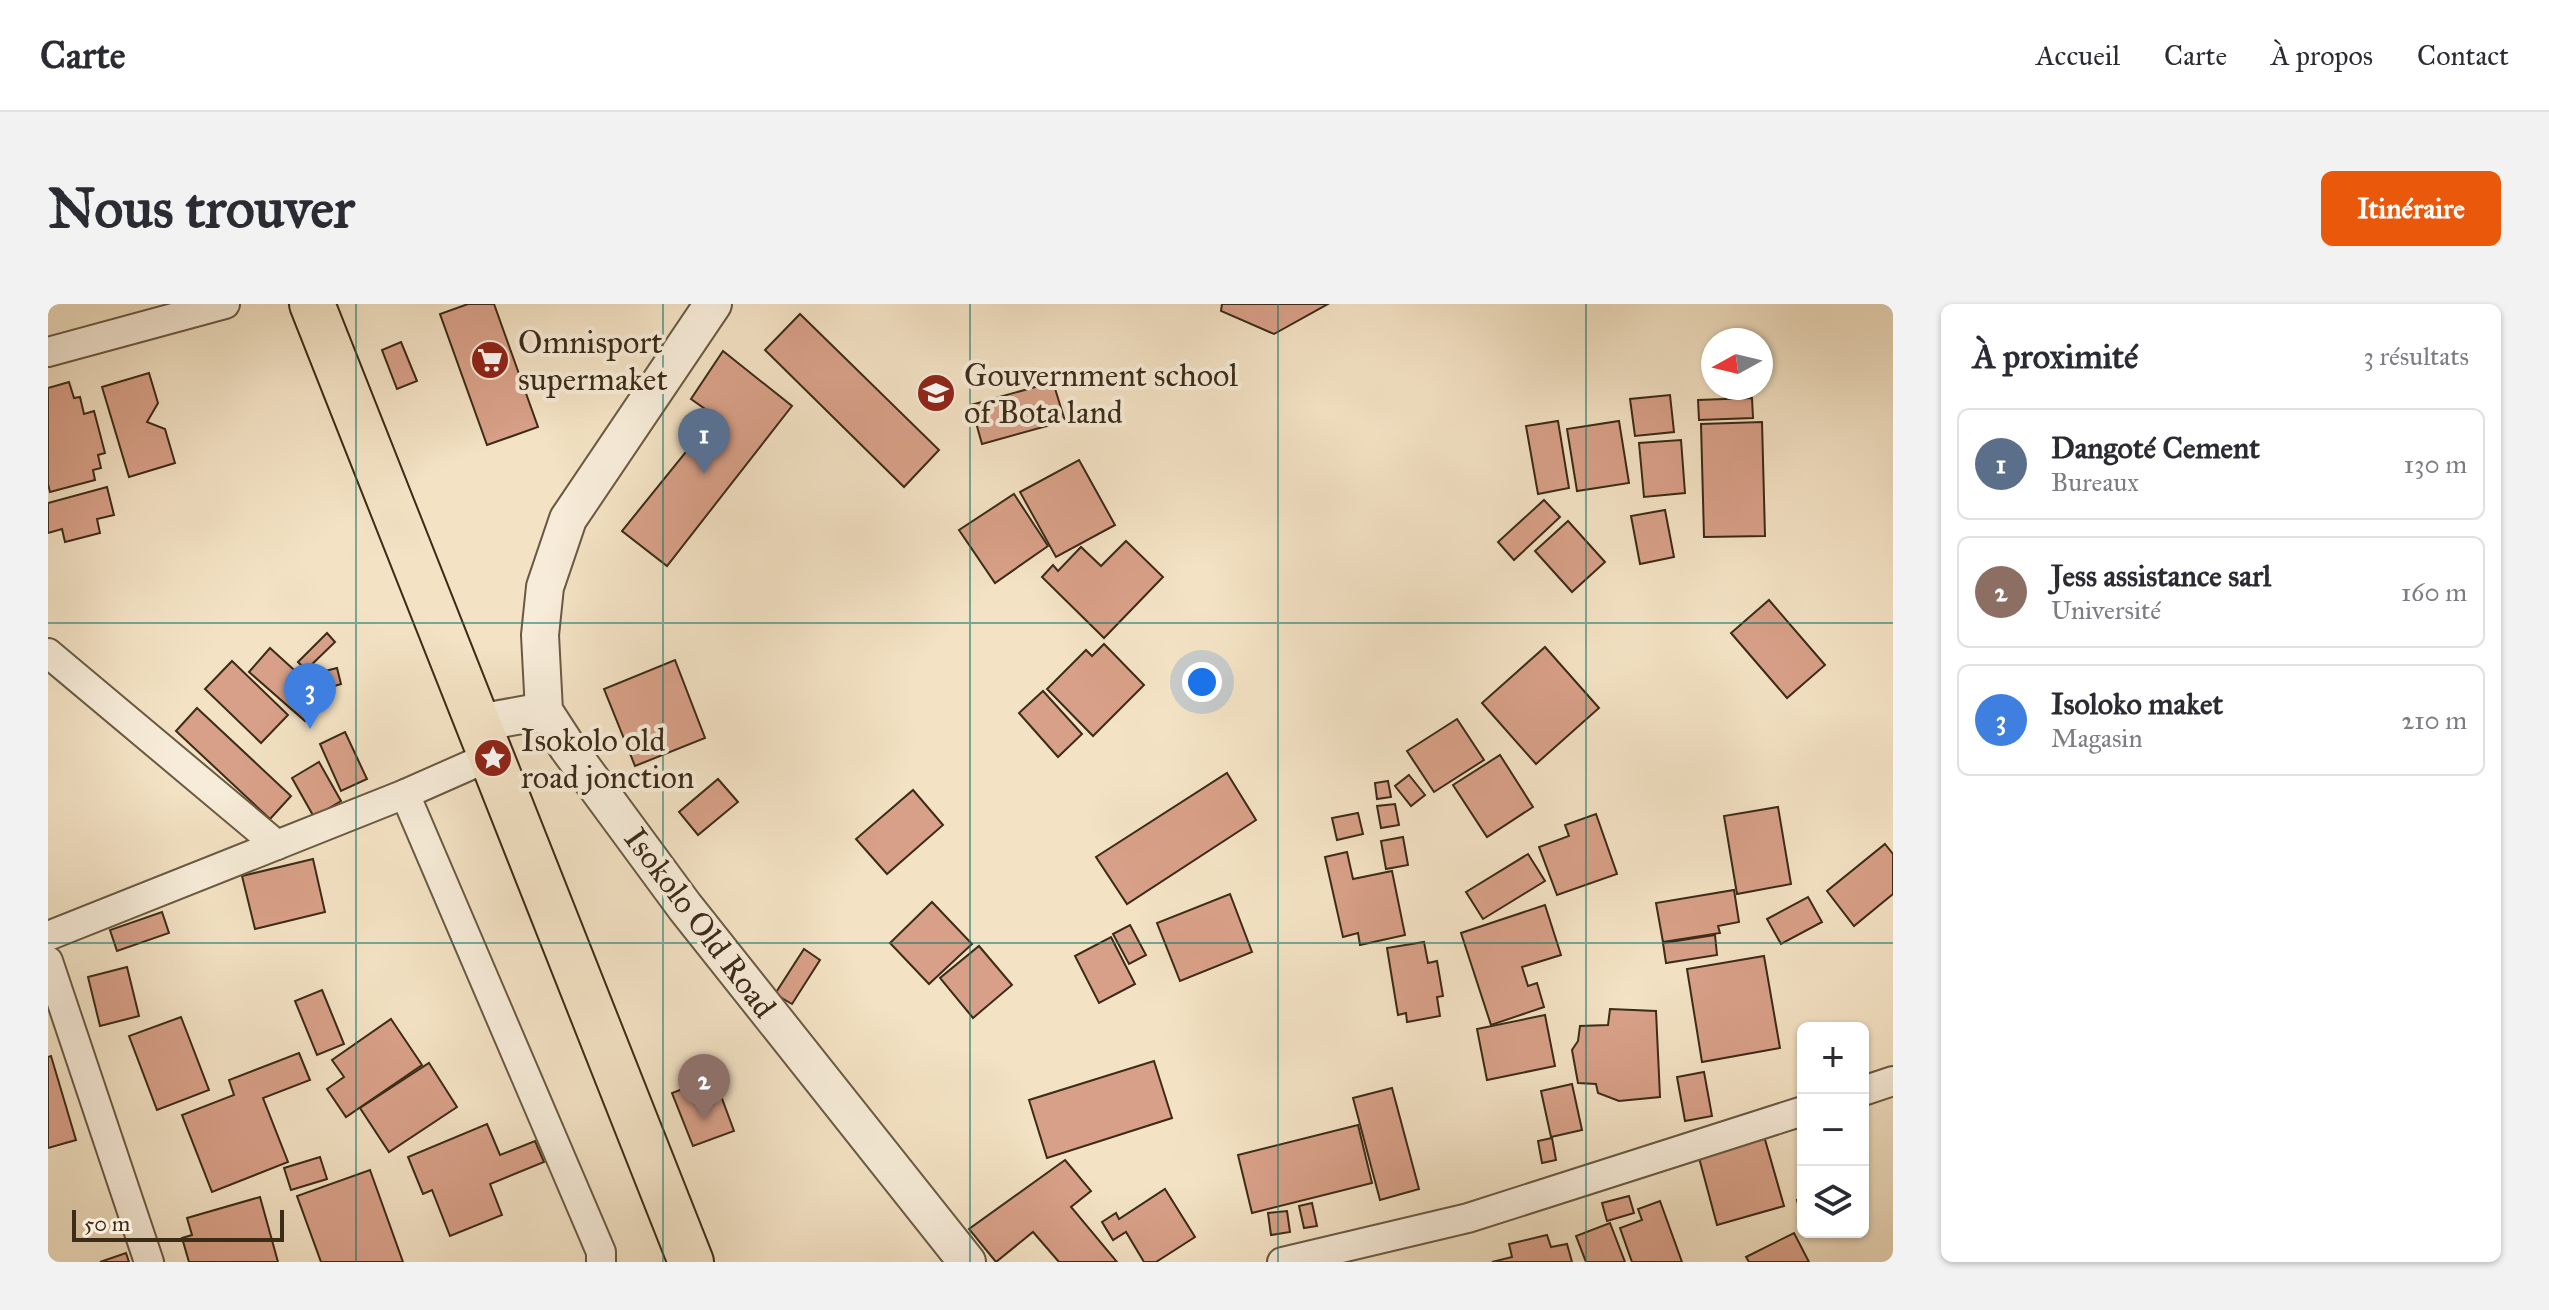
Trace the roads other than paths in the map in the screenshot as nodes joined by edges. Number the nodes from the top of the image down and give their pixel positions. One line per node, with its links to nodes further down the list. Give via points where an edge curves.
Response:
1 (225, 304): 4 (street)
2 (312, 304): 7 (highway)
3 (713, 304): 6 (street, via 568,519 545,587 540,635)
4 (48, 352)
5 (48, 653): 9 (street)
6 (544, 711): 7 (street); 18 (street, Isokolo Old Road, via 685,907)
7 (485, 739): 8 (street); 17 (highway)
8 (405, 794): 9 (street); 16 (street, via 595,1237)
9 (277, 845): 10 (street)
10 (48, 936)
11 (48, 961): 15 (street)
12 (1893, 1081): 13 (street)
13 (1869, 1089)
14 (1797, 1113): 19 (street, via 1468,1218)
15 (149, 1262)
16 (601, 1262)
17 (691, 1262)
18 (967, 1262)
19 (1282, 1262)

